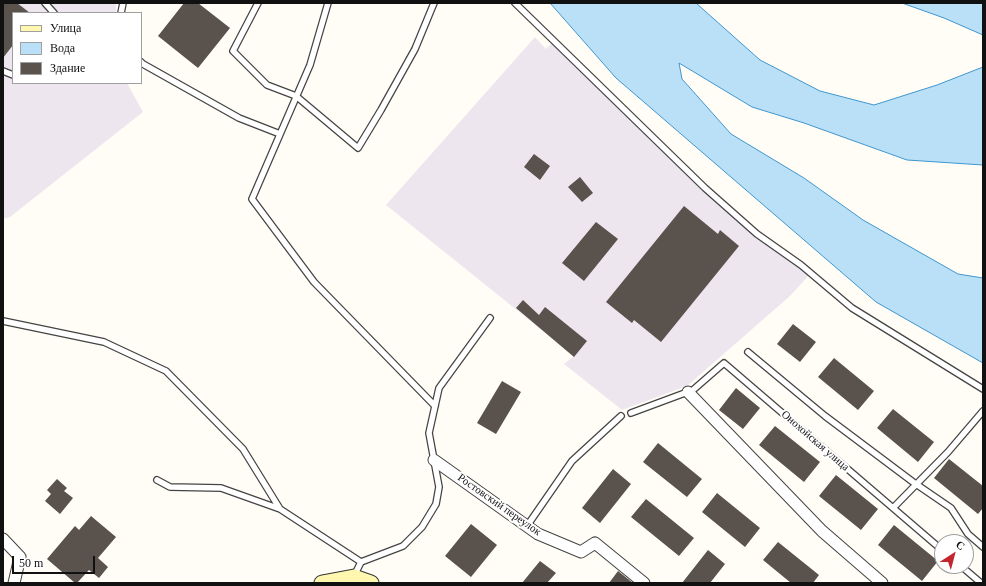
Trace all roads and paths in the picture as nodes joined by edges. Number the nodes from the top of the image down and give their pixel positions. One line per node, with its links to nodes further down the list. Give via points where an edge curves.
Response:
1 (46, 3): 6 (lane)
2 (258, 3): 8 (lane, via 233,51 266,85)
3 (328, 3): 8 (lane, via 310,65)
4 (434, 3): 8 (lane, via 416,49 358,148)
5 (515, 3): 13 (lane, via 705,188 757,234 801,265 852,308)
6 (53, 12)
7 (142, 63): 9 (lane, via 239,118)
8 (296, 96): 9 (lane)
9 (280, 134): 15 (lane, via 252,199 314,282)
10 (490, 318): 15 (lane, via 439,388)
11 (3, 321): 23 (lane, via 104,342 166,371 243,449)
12 (748, 352): 21 (lane, via 825,416)
13 (983, 389)
14 (688, 392): 17 (lane, Онохойская улица); 22 (lane, Онохойская улица, via 724,363); 35 (street, via 822,531)
15 (435, 406): 19 (lane, via 429,433)
16 (983, 411): 21 (lane)
17 (631, 413)
18 (621, 416): 24 (lane, via 572,462)
19 (434, 460): 24 (street, Ростовский переулок); 28 (lane, via 439,487 436,504 422,527 403,546)
20 (157, 480): 23 (lane, via 170,487 221,488)
21 (916, 484): 22 (lane); 27 (lane, via 951,508 968,534)
22 (893, 508): 26 (lane, Онохойская улица)
23 (280, 509): 28 (lane)
24 (527, 526): 34 (street, Ростовский переулок, via 538,534 581,552 596,543)
25 (3, 539): 31 (street, via 20,557)
26 (934, 543)
27 (983, 547)
28 (361, 562): 30 (lane)
29 (970, 574): 36 (lane)
30 (354, 577): 32 (street); 33 (street)
31 (14, 583)
32 (322, 583)
33 (371, 583)
34 (644, 583)
35 (882, 583)
36 (981, 583)

